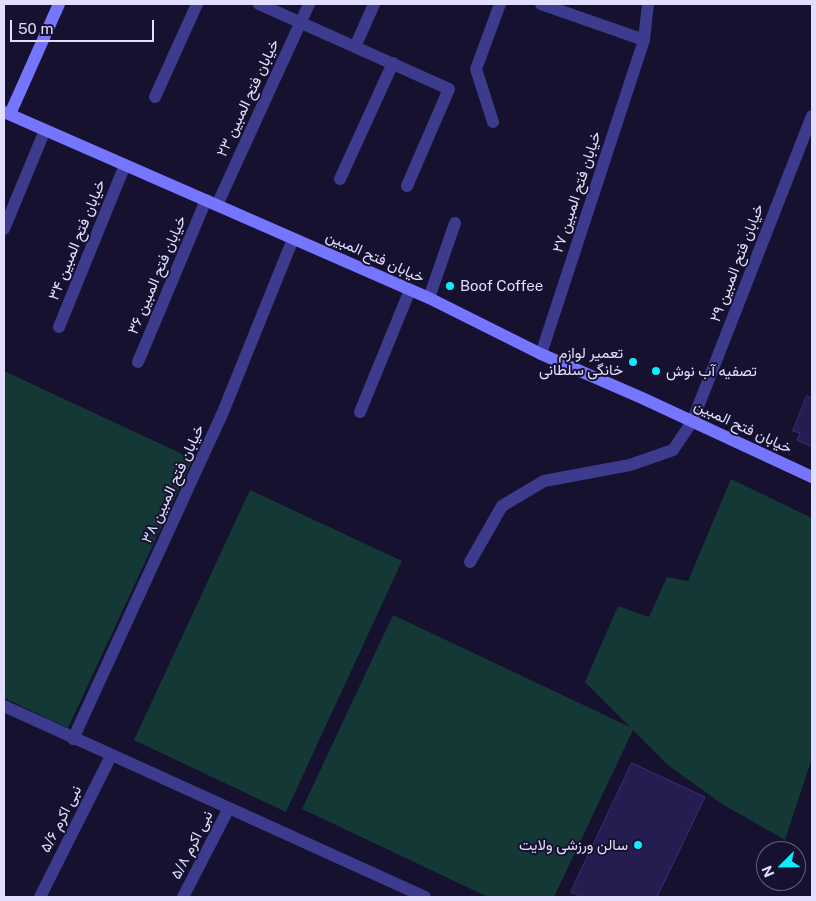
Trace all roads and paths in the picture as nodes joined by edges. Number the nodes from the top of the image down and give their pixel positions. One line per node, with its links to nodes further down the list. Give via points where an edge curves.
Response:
1 (59, 4): 14 (street)
2 (197, 4): 13 (street)
3 (259, 4): 9 (street)
4 (309, 4): 9 (street, خیابان فتح المبین ۲۳)
5 (374, 4): 11 (street)
6 (500, 4): 16 (street, via 476,70)
7 (541, 4): 10 (street)
8 (648, 4): 10 (street, خیابان فتح المبین ۲۷)
9 (300, 22): 11 (street); 21 (street, خیابان فتح المبین ۲۳)
10 (644, 40): 28 (street, خیابان فتح المبین ۲۷)
11 (355, 47): 12 (street)
12 (393, 63): 19 (street); 20 (street, via 449,89)
13 (155, 97)
14 (7, 113): 17 (street, خیابان فتح المبین)
15 (812, 116): 31 (street, خیابان فتح المبین ۲۹)
16 (493, 122)
17 (45, 130): 18 (street, خیابان فتح المبین); 23 (street)
18 (125, 165): 21 (street, خیابان فتح المبین); 27 (street, خیابان فتح المبین ۳۴)
19 (340, 179)
20 (407, 186)
21 (211, 203): 24 (street, خیابان فتح المبین); 29 (street, خیابان فتح المبین ۳۶)
22 (455, 223): 26 (street)
23 (4, 229)
24 (294, 239): 25 (street, خیابان فتح المبین); 35 (street, خیابان فتح المبین ۳۸, via 223,412)
25 (410, 290): 26 (street, خیابان فتح المبین); 30 (street)
26 (429, 298): 28 (street, خیابان فتح المبین)
27 (59, 327)
28 (541, 354): 31 (street, خیابان فتح المبین)
29 (138, 362)
30 (360, 412)
31 (692, 422): 32 (street, خیابان فتح المبین); 33 (street, خیابان فتح المبین ۲۹, via 674,450 630,465 544,481 502,506)
32 (812, 477)
33 (470, 562)
34 (4, 706): 35 (street)
35 (73, 738): 36 (street)
36 (111, 756): 37 (street); 38 (street, نبی اکرم ۵/۶)
37 (230, 808): 39 (street, نبی اکرم ۵/۸); 40 (street)
38 (40, 897)
39 (183, 897)
40 (424, 897)

